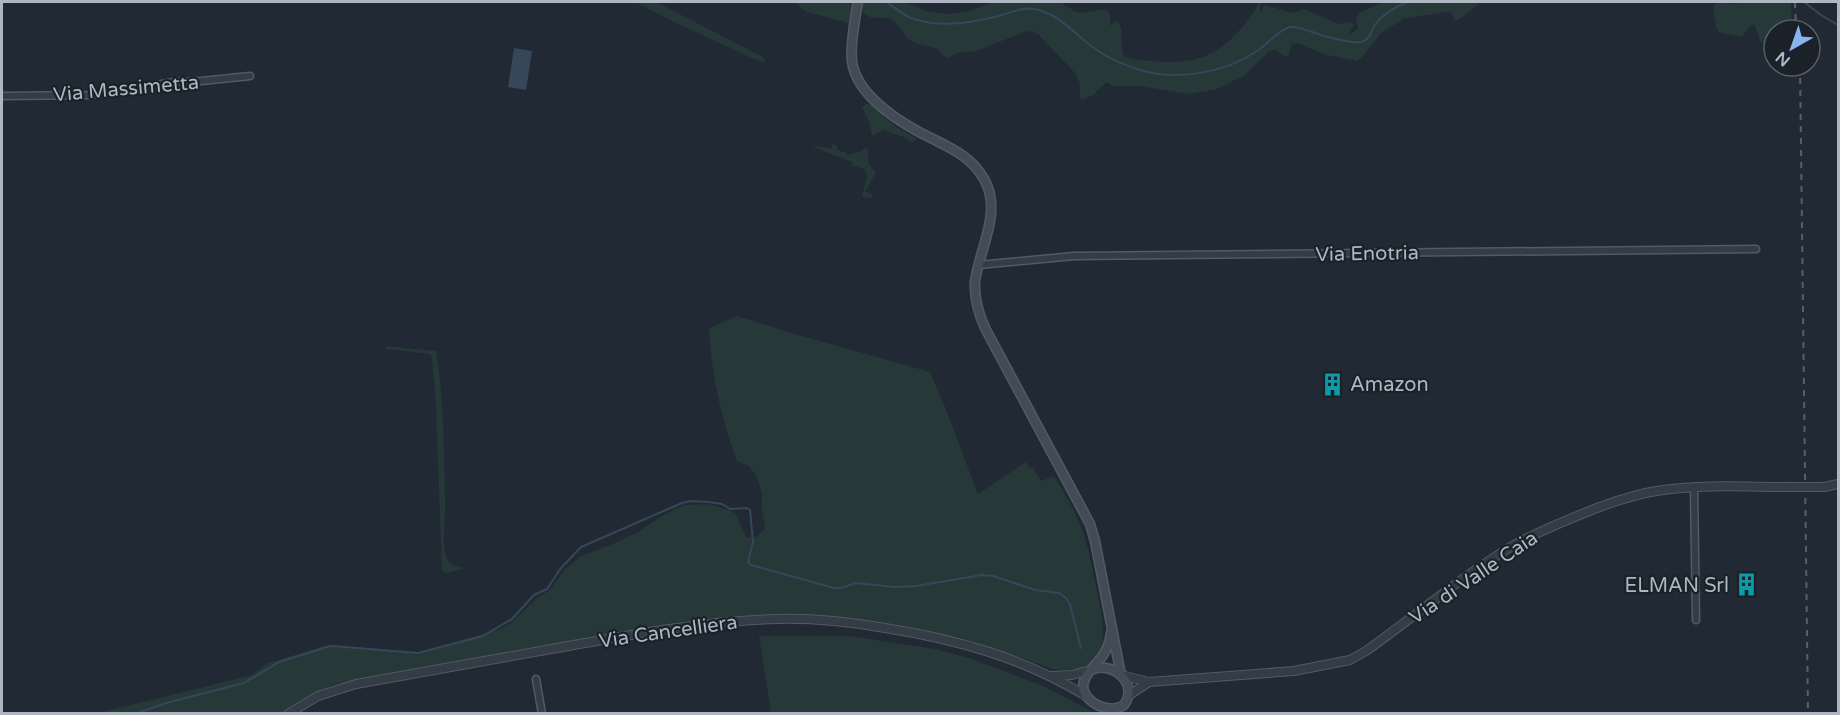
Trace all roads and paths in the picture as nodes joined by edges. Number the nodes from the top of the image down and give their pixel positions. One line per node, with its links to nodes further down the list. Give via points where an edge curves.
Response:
1 (858, 4): 5 (main road, via 852,60 863,87 900,120 967,159 986,183 991,209)
2 (250, 76): 3 (street, Via Massimetta, via 90,95)
3 (2, 96)
4 (1756, 249): 5 (street, Via Enotria, via 1074,256)
5 (979, 266): 9 (main road, via 975,288 980,316 1090,524)
6 (1839, 484): 7 (street, Via di Valle Caia, bridge)
7 (1694, 487): 8 (street); 14 (street, Via di Valle Caia, via 1620,500 1548,528 1505,552 1350,660 1294,671)
8 (1696, 620)
9 (1112, 629): 10 (main road, via 1105,652); 11 (main road)
10 (1091, 670): 11 (main road, via 1105,667); 12 (street, Via Cancelliera); 15 (main road, via 1084,680)
11 (1121, 675): 14 (street, Via di Valle Caia); 16 (main road)
12 (1050, 676): 15 (street, Via Cancelliera); 18 (street, Via Cancelliera, via 980,648 937,637 849,623 762,620 662,629 356,684 318,696)
13 (536, 679): 19 (street)
14 (1149, 682): 16 (street, Via di Valle Caia)
15 (1086, 696): 17 (main road)
16 (1128, 696): 17 (main road, via 1119,709); 20 (main road)
17 (1107, 712)
18 (288, 714)
19 (542, 714)
20 (1125, 714)

